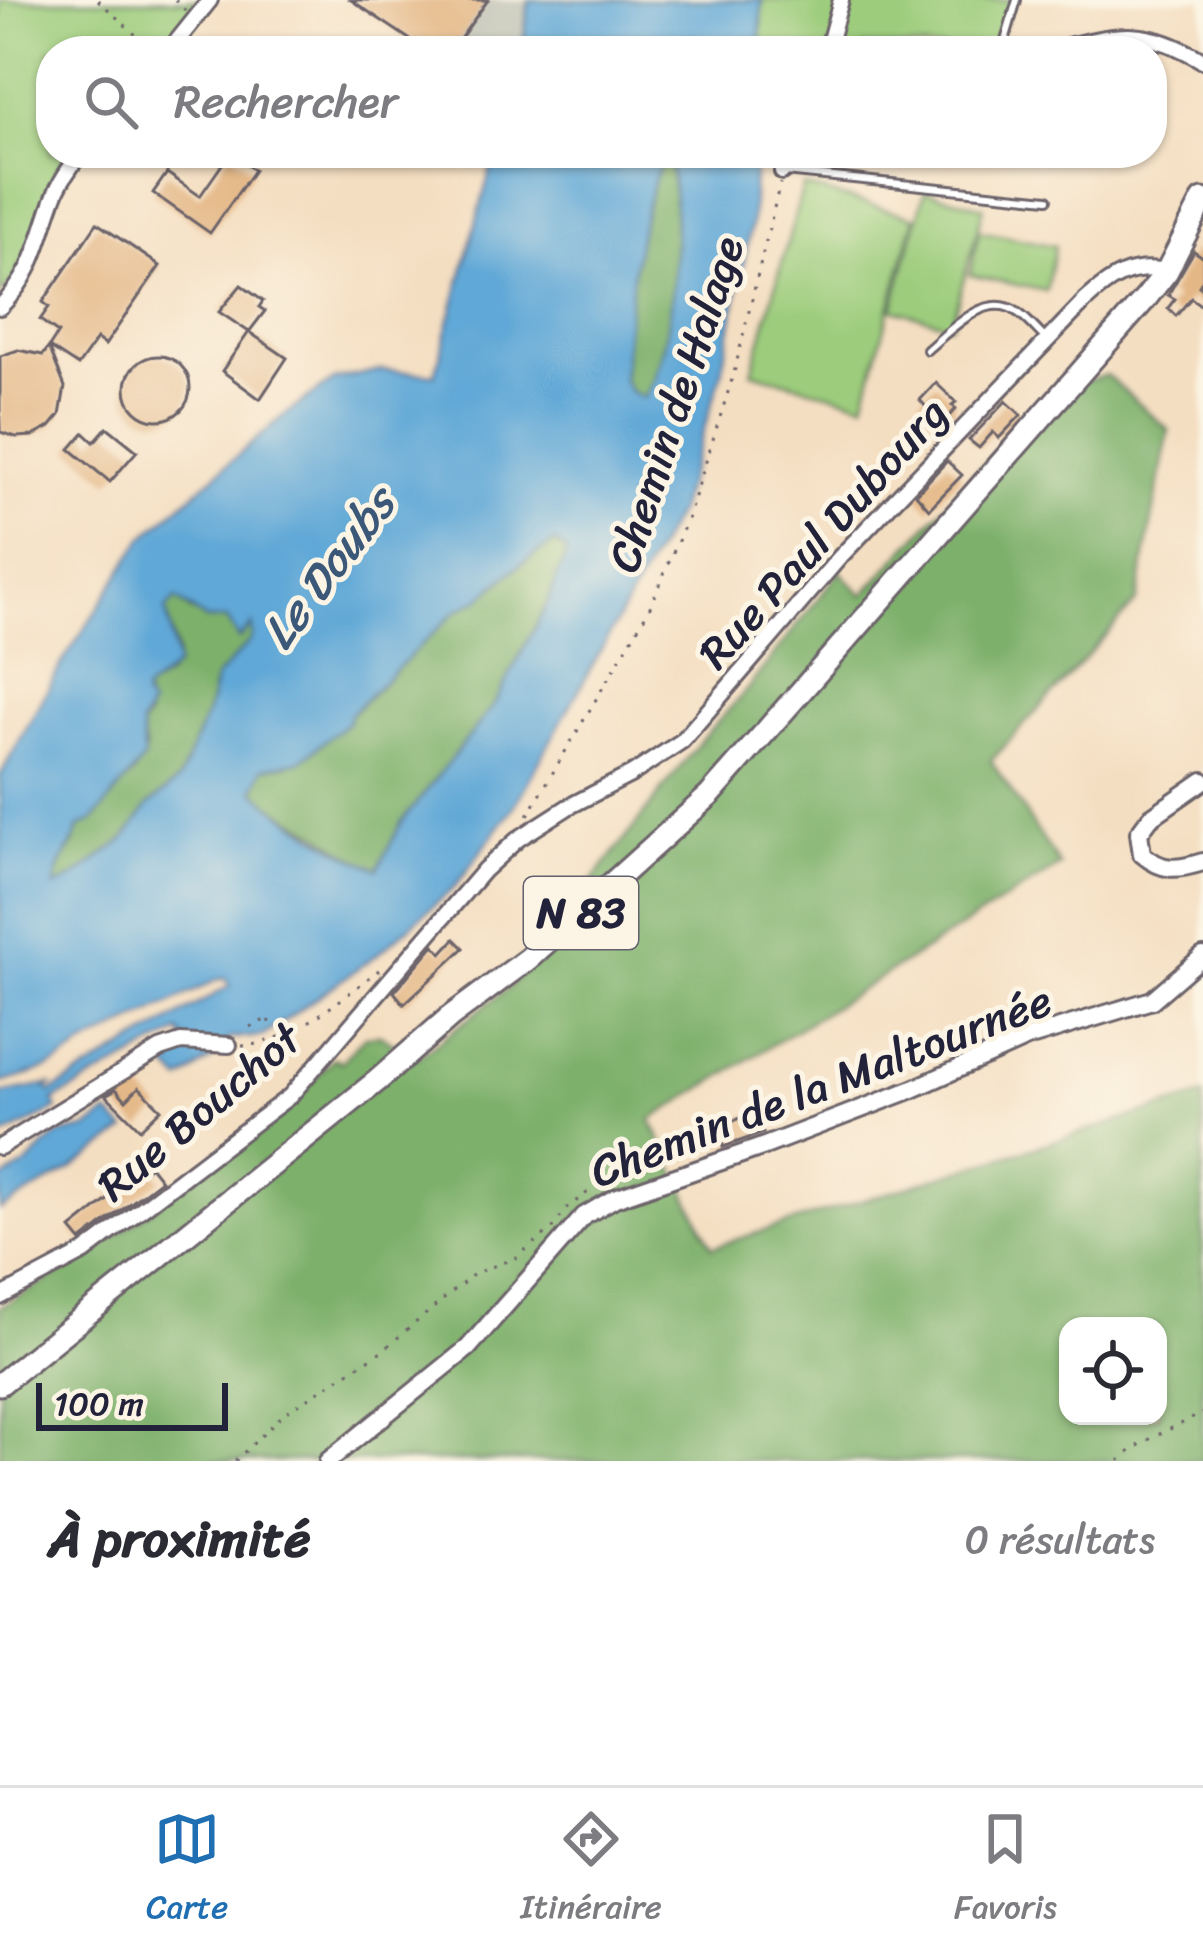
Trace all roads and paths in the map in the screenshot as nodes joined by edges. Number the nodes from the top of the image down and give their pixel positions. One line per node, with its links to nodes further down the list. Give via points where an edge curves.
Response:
1 (98, 0): 5 (path)
2 (210, 0): 6 (street)
3 (841, 0): 7 (street)
4 (1018, 0): 8 (lane)
5 (137, 36)
6 (181, 36)
7 (831, 36)
8 (1007, 36)
9 (1107, 36): 10 (street)
10 (1144, 36)
11 (1167, 43): 12 (street)
12 (1203, 61)
13 (71, 168): 20 (street, via 18,290)
14 (783, 168): 15 (street)
15 (782, 172): 16 (lane); 24 (path, Chemin de Halage, via 734,373 689,515 649,609)
16 (1048, 200)
17 (1203, 200): 18 (main road, N 83)
18 (1195, 231): 19 (main road, N 83)
19 (1167, 271): 21 (street, Rue Paul Dubourg, via 1144,266 1115,278); 35 (main road, N 83, via 710,795 527,959)
20 (0, 307)
21 (1047, 341): 22 (lane, via 1016,310 995,306 976,311); 24 (street, Rue Paul Dubourg, via 840,556 682,741)
22 (927, 350)
23 (1203, 781): 25 (street, via 1139,832 1142,854 1159,868)
24 (518, 839): 26 (street, Rue Paul Dubourg)
25 (1203, 862)
26 (465, 896): 34 (street, Rue Bouchot, via 290,1096 85,1252)
27 (1203, 956): 33 (street, Chemin de la Maltournée, via 1152,1000 1010,1044)
28 (377, 972): 31 (path, via 265,1042)
29 (274, 1029): 30 (path, via 269,1018 251,1026)
30 (258, 1036)
31 (229, 1045): 32 (street, via 160,1049)
32 (0, 1147)
33 (615, 1198): 37 (path, via 587,1193 514,1258 475,1273 383,1350 285,1412); 38 (street, Chemin de la Maltournée, via 584,1216 468,1348)
34 (0, 1297)
35 (0, 1384)
36 (1203, 1413): 39 (path, via 1141,1441)
37 (235, 1461)
38 (328, 1461)
39 (1119, 1461)

